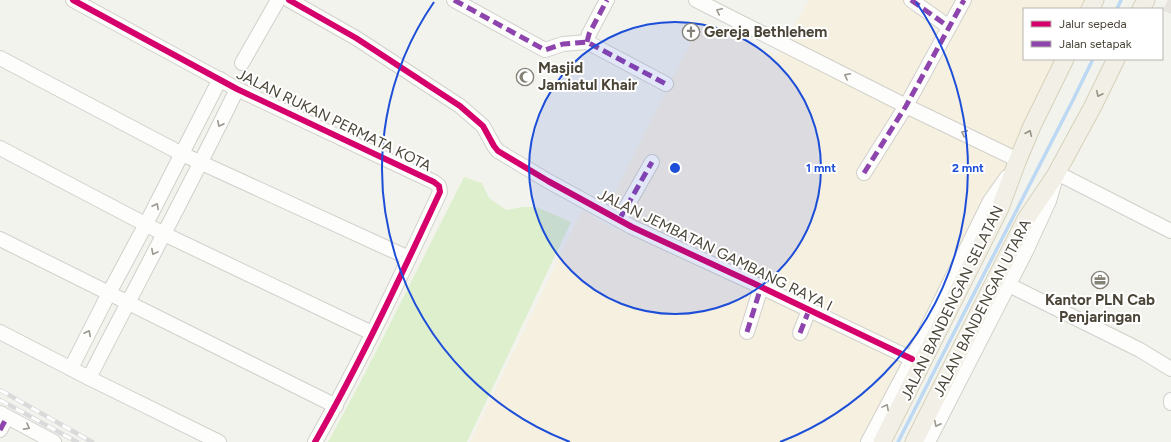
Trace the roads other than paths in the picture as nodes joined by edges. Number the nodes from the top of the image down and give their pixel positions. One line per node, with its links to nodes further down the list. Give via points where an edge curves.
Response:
1 (73, 0): 15 (street, JALAN RUKAN PERMATA KOTA)
2 (278, 0): 14 (street)
3 (289, 0): 26 (street, JALAN JEMBATAN GAMBANG RAYA I, via 356,38 460,106 483,126 498,151)
4 (454, 0): 10 (street, via 545,50 563,44)
5 (607, 0): 10 (street)
6 (696, 0): 18 (street, one-way to 6)
7 (911, 0): 9 (street)
8 (964, 0): 9 (street)
9 (949, 27): 18 (street)
10 (587, 42): 16 (street)
11 (0, 58): 20 (street)
12 (1065, 60): 21 (main road, JALAN BANDENGAN SELATAN, one-way to 12)
13 (1116, 60): 25 (main road, JALAN BANDENGAN UTARA, one-way to 25)
14 (242, 63)
15 (220, 79): 17 (street, JALAN RUKAN PERMATA KOTA); 20 (street, JALAN RUKAN PERMATA KOTA)
16 (666, 84)
17 (237, 89): 23 (street, JALAN RUKAN PERMATA KOTA, one-way to 23); 31 (street, JALAN RUKAN PERMATA KOTA, via 439,186 440,192)
18 (906, 106): 21 (street, one-way to 18); 24 (street)
19 (0, 148): 27 (street)
20 (182, 154): 23 (street); 27 (street, JALAN RUKAN PERMATA KOTA, one-way to 20)
21 (1017, 161): 41 (street, JALAN BANDENGAN SELATAN, via 990,201); 52 (main road, JALAN BANDENGAN SELATAN, via 1000,208)
22 (652, 162): 26 (street)
23 (202, 163): 29 (street, JALAN RUKAN PERMATA KOTA); 31 (street)
24 (864, 173)
25 (1056, 175): 28 (street); 32 (street, JALAN BANDENGAN UTARA, via 1047,208); 53 (main road, JALAN BANDENGAN UTARA, via 1026,219)
26 (619, 220): 33 (street, JALAN JEMBATAN GAMBANG RAYA I)
27 (146, 224): 29 (street); 34 (street, JALAN RUKAN PERMATA KOTA)
28 (1171, 231)
29 (164, 234): 35 (street, JALAN RUKAN PERMATA KOTA, one-way to 35); 39 (street)
30 (0, 239): 34 (street)
31 (409, 258): 39 (street, JALAN RUKAN PERMATA KOTA)
32 (1009, 285): 43 (street); 54 (street, JALAN BANDENGAN UTARA, one-way to 54)
33 (761, 287): 36 (street, JALAN JEMBATAN GAMBANG RAYA I); 38 (street)
34 (109, 293): 35 (street); 42 (street, JALAN RUKAN PERMATA KOTA, one-way to 34)
35 (128, 302): 44 (street, JALAN RUKAN PERMATA KOTA); 45 (street)
36 (809, 310): 40 (street); 41 (street, JALAN JEMBATAN GAMBANG RAYA I)
37 (0, 332): 42 (street)
38 (747, 332)
39 (372, 333): 45 (street, JALAN RUKAN PERMATA KOTA)
40 (800, 333)
41 (906, 356): 51 (street, JALAN BANDENGAN SELATAN, one-way to 41)
42 (71, 368): 44 (street)
43 (1171, 368)
44 (89, 378): 49 (street)
45 (336, 406): 50 (street, JALAN RUKAN PERMATA KOTA)
46 (4, 415): 47 (street); 48 (street, one-way to 48)
47 (0, 430)
48 (54, 442)
49 (219, 442)
50 (315, 442)
51 (868, 442)
52 (882, 442)
53 (914, 442)
54 (928, 442)

